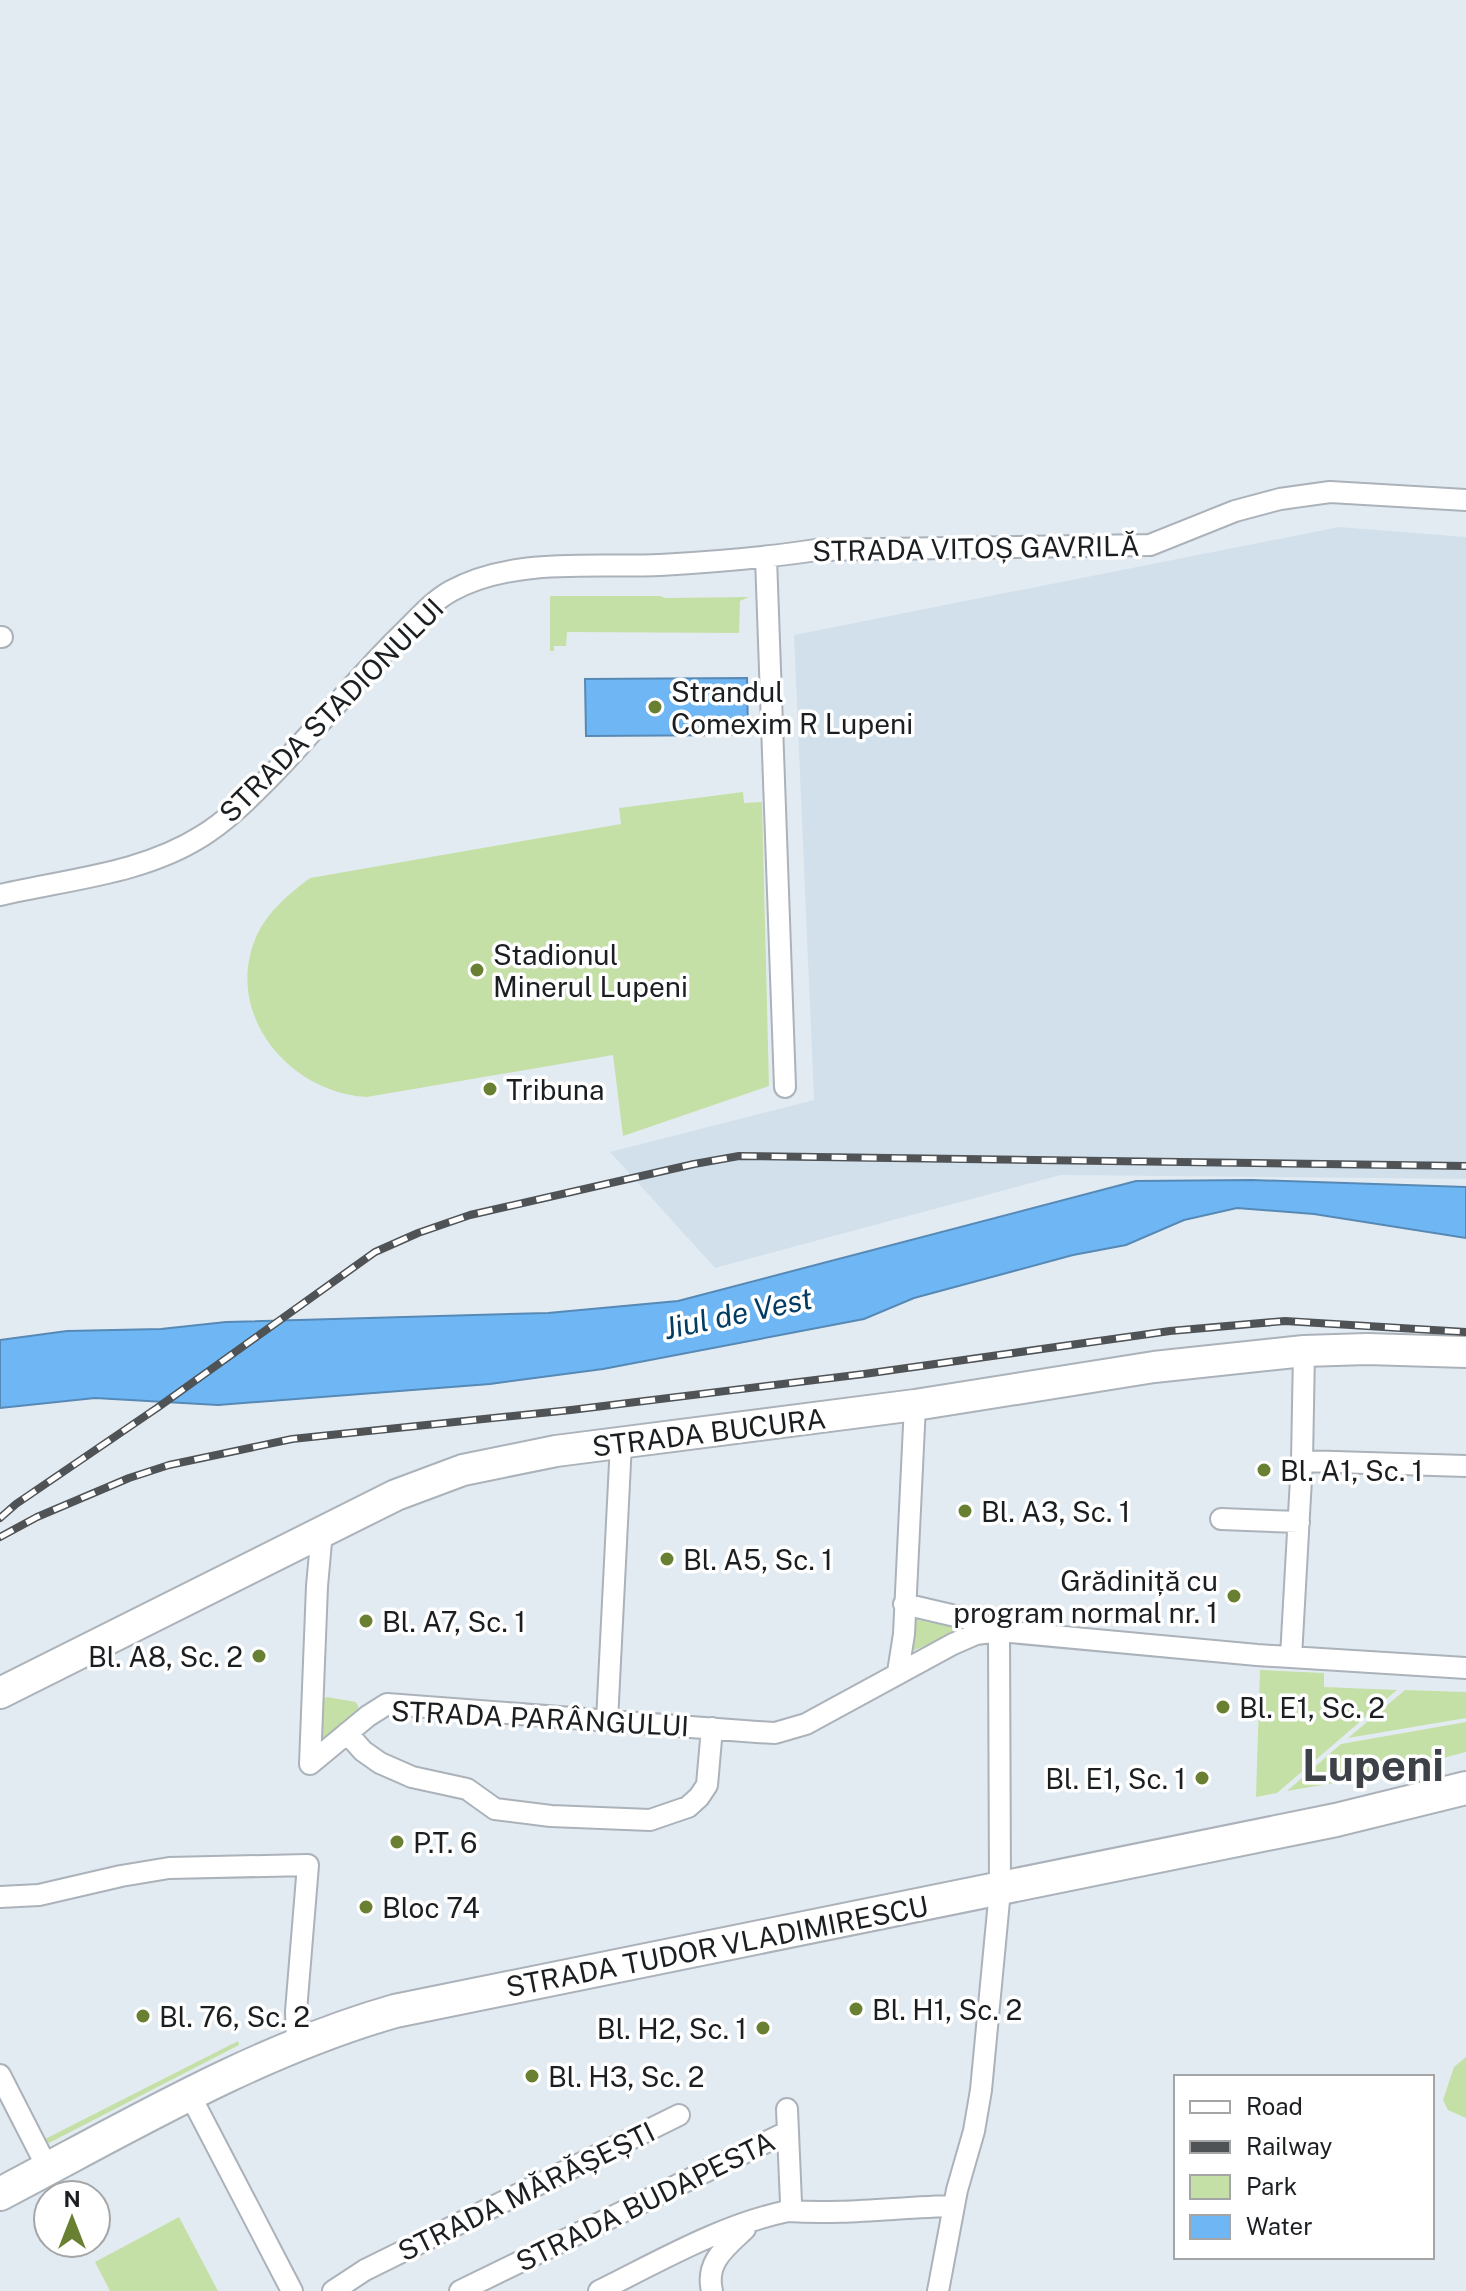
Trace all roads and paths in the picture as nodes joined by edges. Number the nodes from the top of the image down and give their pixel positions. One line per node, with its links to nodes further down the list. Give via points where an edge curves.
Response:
1 (1466, 500): 2 (street, STRADA VITOȘ GAVRILĂ, via 1321,492 1235,511 1150,545 816,550)
2 (766, 558): 3 (street, STRADA STADIONULUI, via 520,570 474,581 450,592 414,622 259,788 203,836 128,868); 4 (street)
3 (0, 895)
4 (785, 1087)
5 (1304, 1351): 6 (main road, STRADA BUCURA); 7 (main road, STRADA BUCURA, via 1154,1367); 9 (street)
6 (1466, 1352)
7 (915, 1405): 8 (main road, STRADA BUCURA); 14 (street)
8 (621, 1443): 13 (main road, STRADA BUCURA, via 463,1470); 20 (street)
9 (1302, 1461): 10 (street); 12 (street)
10 (1466, 1466)
11 (1221, 1519): 12 (street)
12 (1299, 1522): 16 (street)
13 (322, 1531): 19 (main road, STRADA BUCURA); 22 (street, STRADA PARÂNGULUI, via 310,1764)
14 (904, 1604): 15 (street, STRADA PARÂNGULUI); 18 (street)
15 (999, 1631): 16 (street, STRADA PARÂNGULUI); 18 (street, STRADA PARÂNGULUI, via 976,1634); 24 (street)
16 (1291, 1657): 17 (street, STRADA PARÂNGULUI)
17 (1466, 1668)
18 (898, 1672): 21 (street, STRADA PARÂNGULUI, via 792,1730)
19 (0, 1693)
20 (607, 1721): 21 (street, STRADA PARÂNGULUI); 22 (street, STRADA PARÂNGULUI, via 387,1704)
21 (712, 1728): 22 (street, via 707,1785 699,1797 688,1807 650,1820 495,1809 467,1789 412,1777 380,1763)
22 (347, 1733)
23 (1466, 1788): 24 (main road, STRADA TUDOR VLADIMIRESCU)
24 (1000, 1890): 26 (main road, STRADA TUDOR VLADIMIRESCU, via 436,2002 359,2021); 34 (street, via 981,2090)
25 (0, 1897): 26 (street, via 51,1893 169,1868 308,1865)
26 (297, 2044): 28 (main road, STRADA TUDOR VLADIMIRESCU)
27 (0, 2075): 32 (street)
28 (190, 2095): 32 (main road, STRADA TUDOR VLADIMIRESCU); 39 (street)
29 (787, 2109): 31 (street)
30 (679, 2115): 38 (street, STRADA MĂRĂȘEȘTI, via 378,2264)
31 (787, 2132): 35 (street); 40 (street, STRADA BUDAPESTA)
32 (48, 2169): 33 (main road, STRADA TUDOR VLADIMIRESCU)
33 (0, 2194)
34 (954, 2206): 35 (street); 42 (street)
35 (788, 2211): 36 (street)
36 (757, 2218): 37 (street, via 715,2259); 41 (street)
37 (706, 2288)
38 (337, 2290)
39 (292, 2291)
40 (460, 2291)
41 (599, 2291)
42 (938, 2291)

